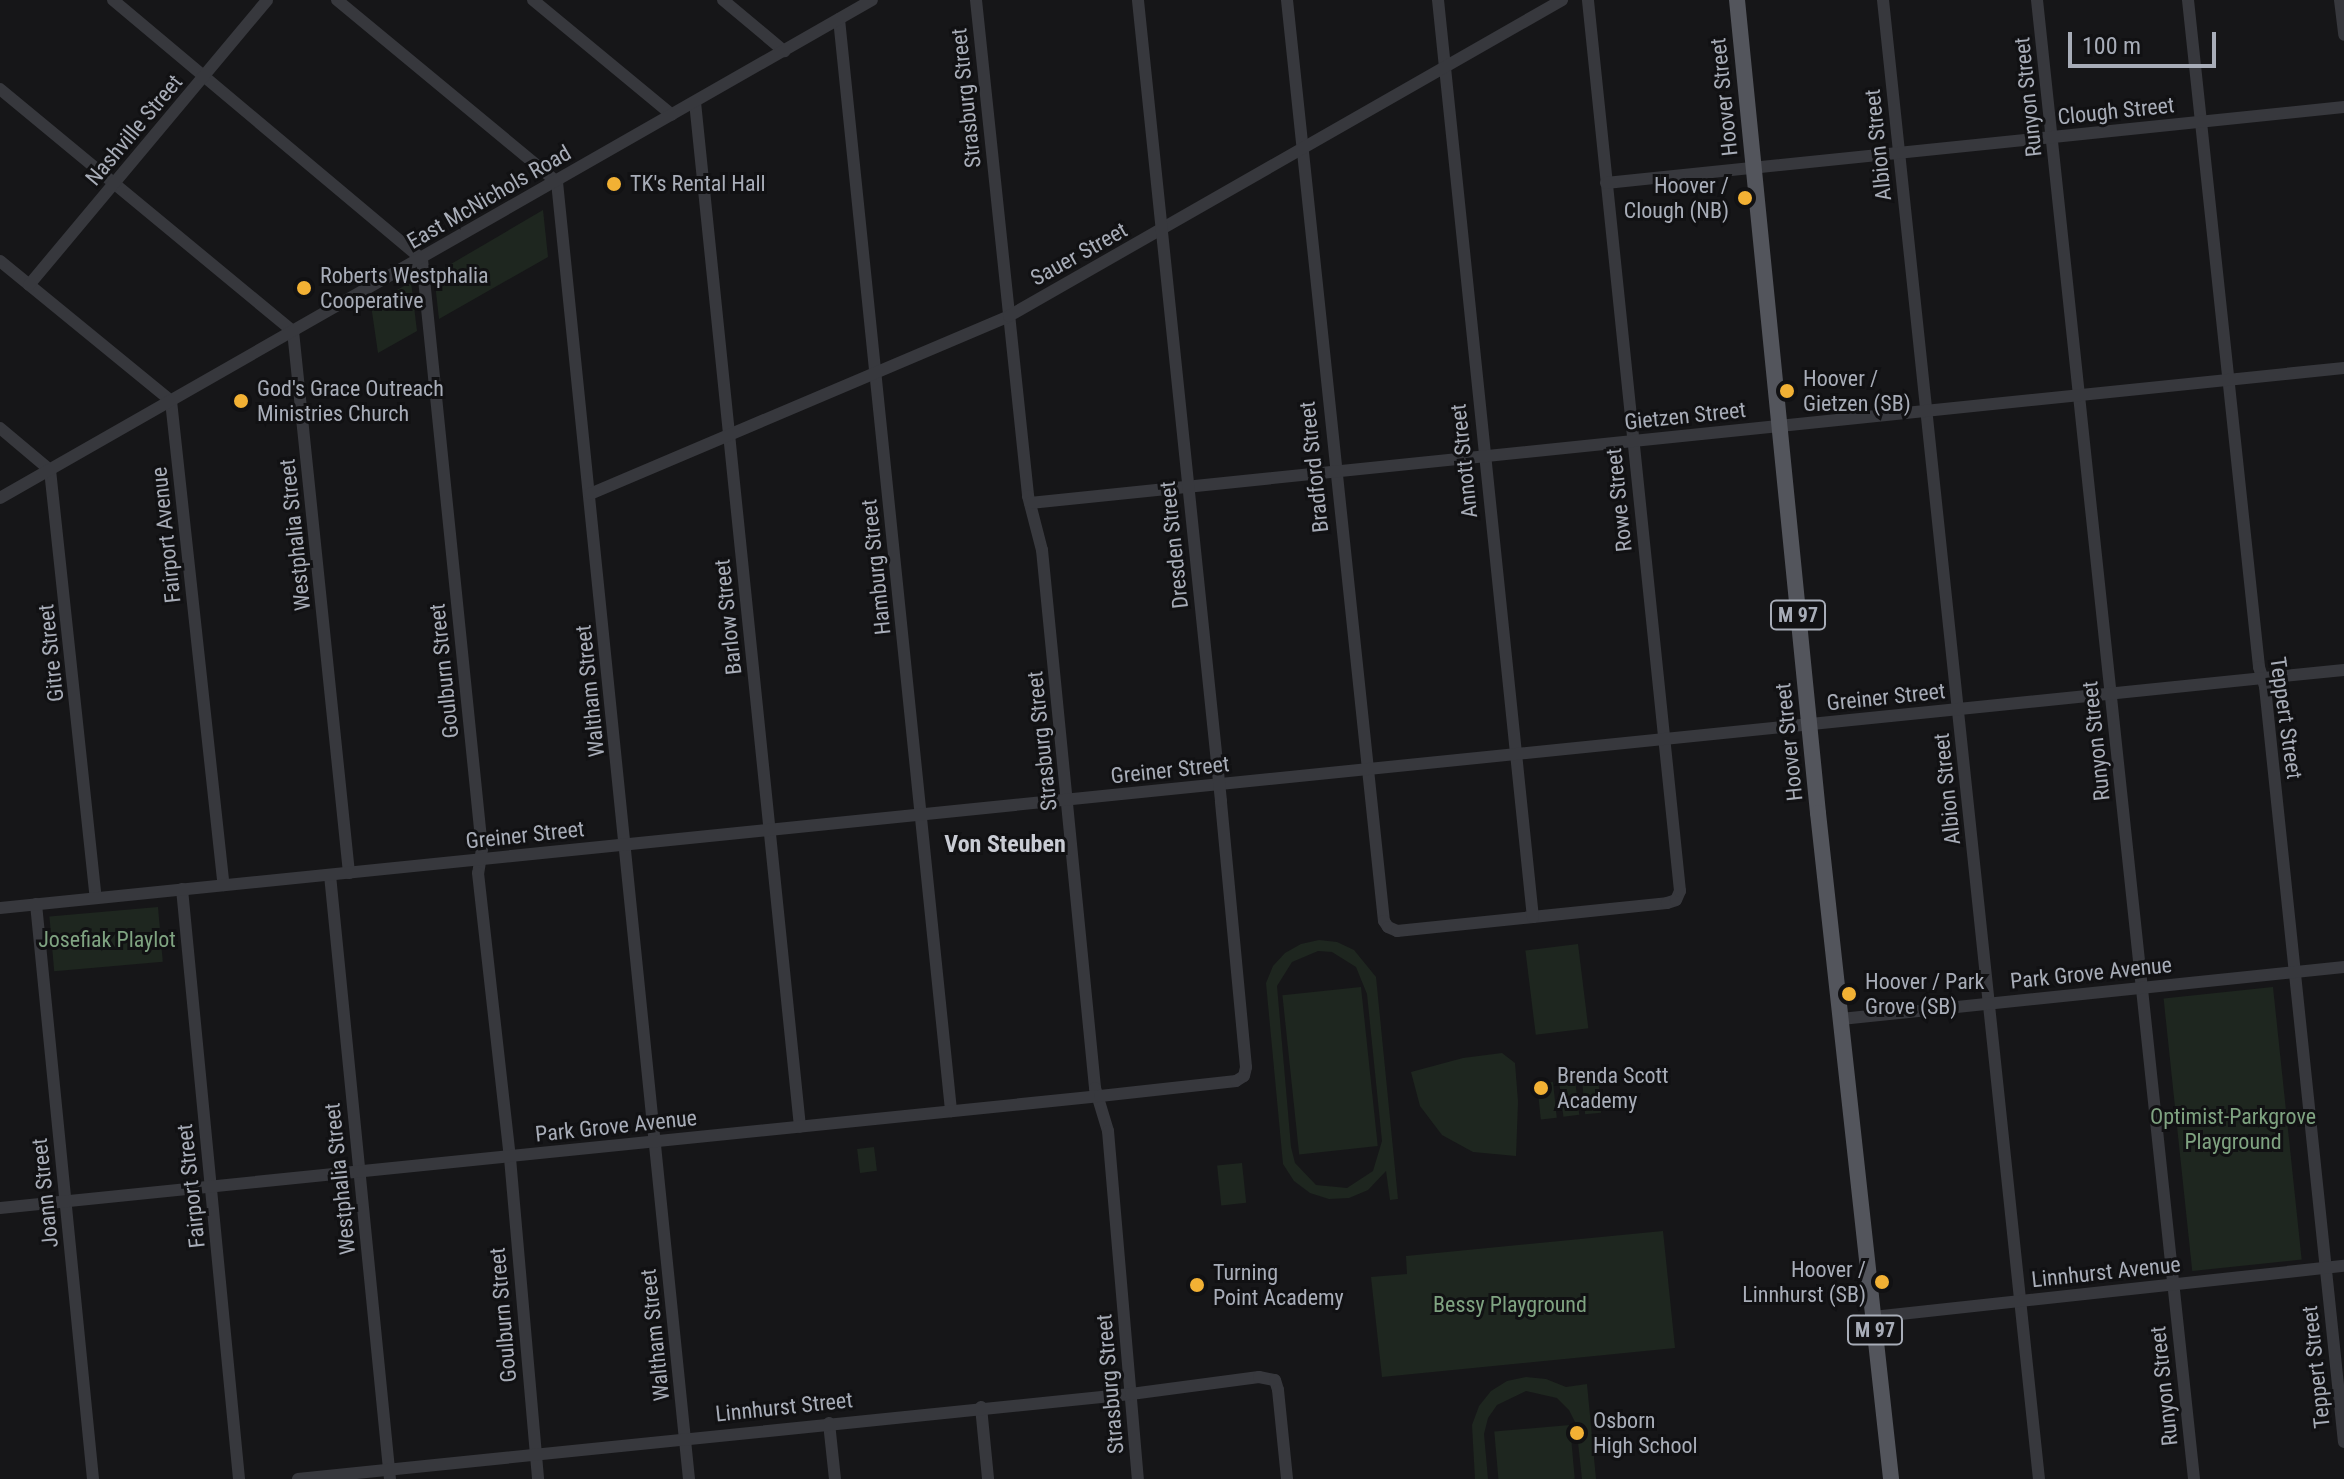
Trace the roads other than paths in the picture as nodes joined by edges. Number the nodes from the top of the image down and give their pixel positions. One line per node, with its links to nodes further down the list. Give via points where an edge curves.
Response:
1 (113, 0): 22 (street)
2 (267, 0): 22 (street, Nashville Street)
3 (337, 0): 32 (street)
4 (533, 0): 26 (street)
5 (723, 0): 20 (street)
6 (872, 0): 18 (street, East McNichols Road)
7 (976, 0): 39 (street, Strasburg Street)
8 (1138, 0): 35 (street, Dresden Street)
9 (1287, 0): 29 (street, Bradford Street)
10 (1438, 0): 21 (street, Annott Street)
11 (1562, 0): 21 (street, Sauer Street)
12 (1588, 0): 34 (street, Rowe Street)
13 (1737, 0): 31 (main road, Hoover Street / M 97)
14 (1883, 0): 30 (street, Albion Street)
15 (2037, 0): 28 (street, Runyon Street)
16 (2188, 0): 27 (street, Teppert Street)
17 (2340, 0): 19 (street)
18 (839, 19): 20 (street, East McNichols Road); 42 (street, Hamburg Street)
19 (2344, 35)
20 (784, 51): 24 (street, East McNichols Road)
21 (1445, 68): 29 (street, Sauer Street); 51 (street, Annott Street)
22 (206, 77): 33 (street, Nashville Street); 36 (street)
23 (0, 89): 33 (street)
24 (695, 102): 26 (street, East McNichols Road); 49 (street, Barlow Street)
25 (2344, 107): 27 (street, Clough Street)
26 (672, 115): 32 (street, East McNichols Road)
27 (2201, 122): 28 (street, Clough Street); 43 (street, Teppert Street)
28 (2052, 138): 30 (street, Clough Street); 44 (street, Runyon Street)
29 (1302, 150): 35 (street, Sauer Street); 53 (street, Bradford Street)
30 (1899, 153): 31 (street, Clough Street); 46 (street, Albion Street)
31 (1753, 168): 34 (street, Clough Street); 47 (main road, Hoover Street / M 97)
32 (557, 182): 36 (street, East McNichols Road); 55 (street, Waltham Street)
33 (114, 183): 38 (street, Nashville Street); 40 (street)
34 (1606, 183): 50 (street, Rowe Street)
35 (1162, 231): 39 (street, Sauer Street); 54 (street, Dresden Street)
36 (422, 259): 40 (street, East McNichols Road); 71 (street, Goulburn Street)
37 (0, 261): 38 (street)
38 (29, 285): 45 (street)
39 (1009, 316): 42 (street, Sauer Street); 57 (street, Strasburg Street)
40 (293, 331): 45 (street, East McNichols Road); 72 (street, Westphalia Street)
41 (2344, 368): 43 (street, Gietzen Street)
42 (875, 371): 49 (street, Sauer Street); 68 (street, Hamburg Street)
43 (2229, 380): 44 (street, Gietzen Street); 59 (street, Teppert Street)
44 (2080, 396): 46 (street, Gietzen Street); 60 (street, Runyon Street)
45 (171, 401): 52 (street, East McNichols Road); 74 (street, Fairport Avenue)
46 (1928, 411): 47 (street, Gietzen Street); 61 (street, Albion Street)
47 (1779, 427): 50 (street, Gietzen Street); 62 (main road, Hoover Street / M 97)
48 (0, 428): 52 (street)
49 (729, 433): 55 (street, Sauer Street); 69 (street, Barlow Street)
50 (1633, 441): 51 (street, Gietzen Street); 63 (street, Rowe Street)
51 (1484, 456): 53 (street, Gietzen Street); 64 (street, Annott Street)
52 (50, 470): 56 (street, East McNichols Road); 76 (street, Gitre Street)
53 (1335, 471): 54 (street, Gietzen Street); 65 (street, Bradford Street)
54 (1188, 486): 57 (street, Gietzen Street); 66 (street, Dresden Street)
55 (590, 494): 70 (street, Waltham Street)
56 (0, 498)
57 (1030, 503): 67 (street, Strasburg Street, via 1042,550)
58 (2344, 670): 59 (street, Greiner Street)
59 (2262, 678): 60 (street, Greiner Street); 81 (street, Teppert Street)
60 (2112, 694): 61 (street, Greiner Street); 82 (street, Runyon Street)
61 (1958, 710): 62 (street, Greiner Street); 83 (street, Albion Street)
62 (1810, 725): 63 (street, Greiner Street); 84 (main road, Hoover Street / M 97)
63 (1664, 740): 64 (street, Greiner Street); 79 (street, Rowe Street, via 1680,891 1676,900)
64 (1515, 755): 65 (street, Greiner Street); 79 (street, Annott Street)
65 (1368, 769): 66 (street, Greiner Street); 79 (street, Bradford Street, via 1388,927 1397,931)
66 (1219, 784): 67 (street, Greiner Street); 85 (street, Dresden Street, via 1246,1067)
67 (1068, 801): 68 (street, Greiner Street); 86 (street, Strasburg Street, via 1095,1088)
68 (922, 814): 69 (street, Greiner Street); 87 (street, Hamburg Street)
69 (770, 830): 70 (street, Greiner Street); 88 (street, Barlow Street)
70 (626, 844): 71 (street, Greiner Street); 89 (street, Waltham Street)
71 (482, 859): 72 (street, Greiner Street); 90 (street, Goulburn Street, via 478,873)
72 (349, 873): 73 (street, Greiner Street)
73 (330, 875): 74 (street, Greiner Street); 91 (street, Westphalia Street)
74 (224, 885): 75 (street, Greiner Street)
75 (182, 889): 76 (street, Greiner Street); 92 (street, Fairport Street)
76 (96, 898): 77 (street, Greiner Street)
77 (36, 904): 78 (street, Greiner Street); 93 (street, Joann Street)
78 (0, 908)
79 (1533, 917)
80 (2344, 967): 81 (street, Park Grove Avenue)
81 (2295, 972): 82 (street, Park Grove Avenue); 96 (street, Teppert Street)
82 (2142, 987): 83 (street, Park Grove Avenue); 97 (street, Runyon Street)
83 (1989, 1003): 84 (street, Park Grove Avenue); 98 (street, Albion Street)
84 (1841, 1019): 99 (main road, Hoover Street / M 97)
85 (1236, 1081): 86 (street, Park Grove Avenue)
86 (1100, 1096): 87 (street, Park Grove Avenue); 100 (street, Strasburg Street, via 1108,1131)
87 (951, 1111): 88 (street, Park Grove Avenue)
88 (800, 1127): 89 (street, Park Grove Avenue)
89 (656, 1142): 90 (street, Park Grove Avenue); 103 (street, Waltham Street)
90 (510, 1158): 91 (street, Park Grove Avenue); 105 (street, Goulburn Street)
91 (359, 1173): 92 (street, Park Grove Avenue); 106 (street, Westphalia Street)
92 (211, 1187): 93 (street, Park Grove Avenue); 108 (street, Fairport Street)
93 (66, 1201): 94 (street, Park Grove Avenue); 107 (street, Joann Street)
94 (0, 1208)
95 (2344, 1266): 96 (street, Linnhurst Avenue)
96 (2326, 1268): 97 (street, Linnhurst Avenue); 104 (street, Teppert Street)
97 (2173, 1284): 98 (street, Linnhurst Avenue); 118 (street, Runyon Street)
98 (2020, 1301): 99 (street, Linnhurst Avenue); 117 (street, Albion Street)
99 (1873, 1317): 116 (main road, Hoover Street / M 97)
100 (1131, 1394): 101 (street, Linnhurst Street); 114 (street, Strasburg Street); 115 (street, Linnhurst Street, via 1259,1377 1275,1380)
101 (981, 1407): 102 (street, Linnhurst Street); 113 (street)
102 (829, 1423): 103 (street, Linnhurst Street); 112 (street)
103 (685, 1438): 105 (street, Linnhurst Street); 111 (street, Waltham Street)
104 (2344, 1442)
105 (536, 1454): 106 (street, Linnhurst Street); 110 (street, Goulburn Street)
106 (390, 1474): 109 (street, Linnhurst Street)
107 (93, 1479)
108 (239, 1479)
109 (298, 1479)
110 (538, 1479)
111 (689, 1479)
112 (835, 1479)
113 (988, 1479)
114 (1138, 1479)
115 (1287, 1479)
116 (1891, 1479)
117 (2039, 1479)
118 (2194, 1479)

